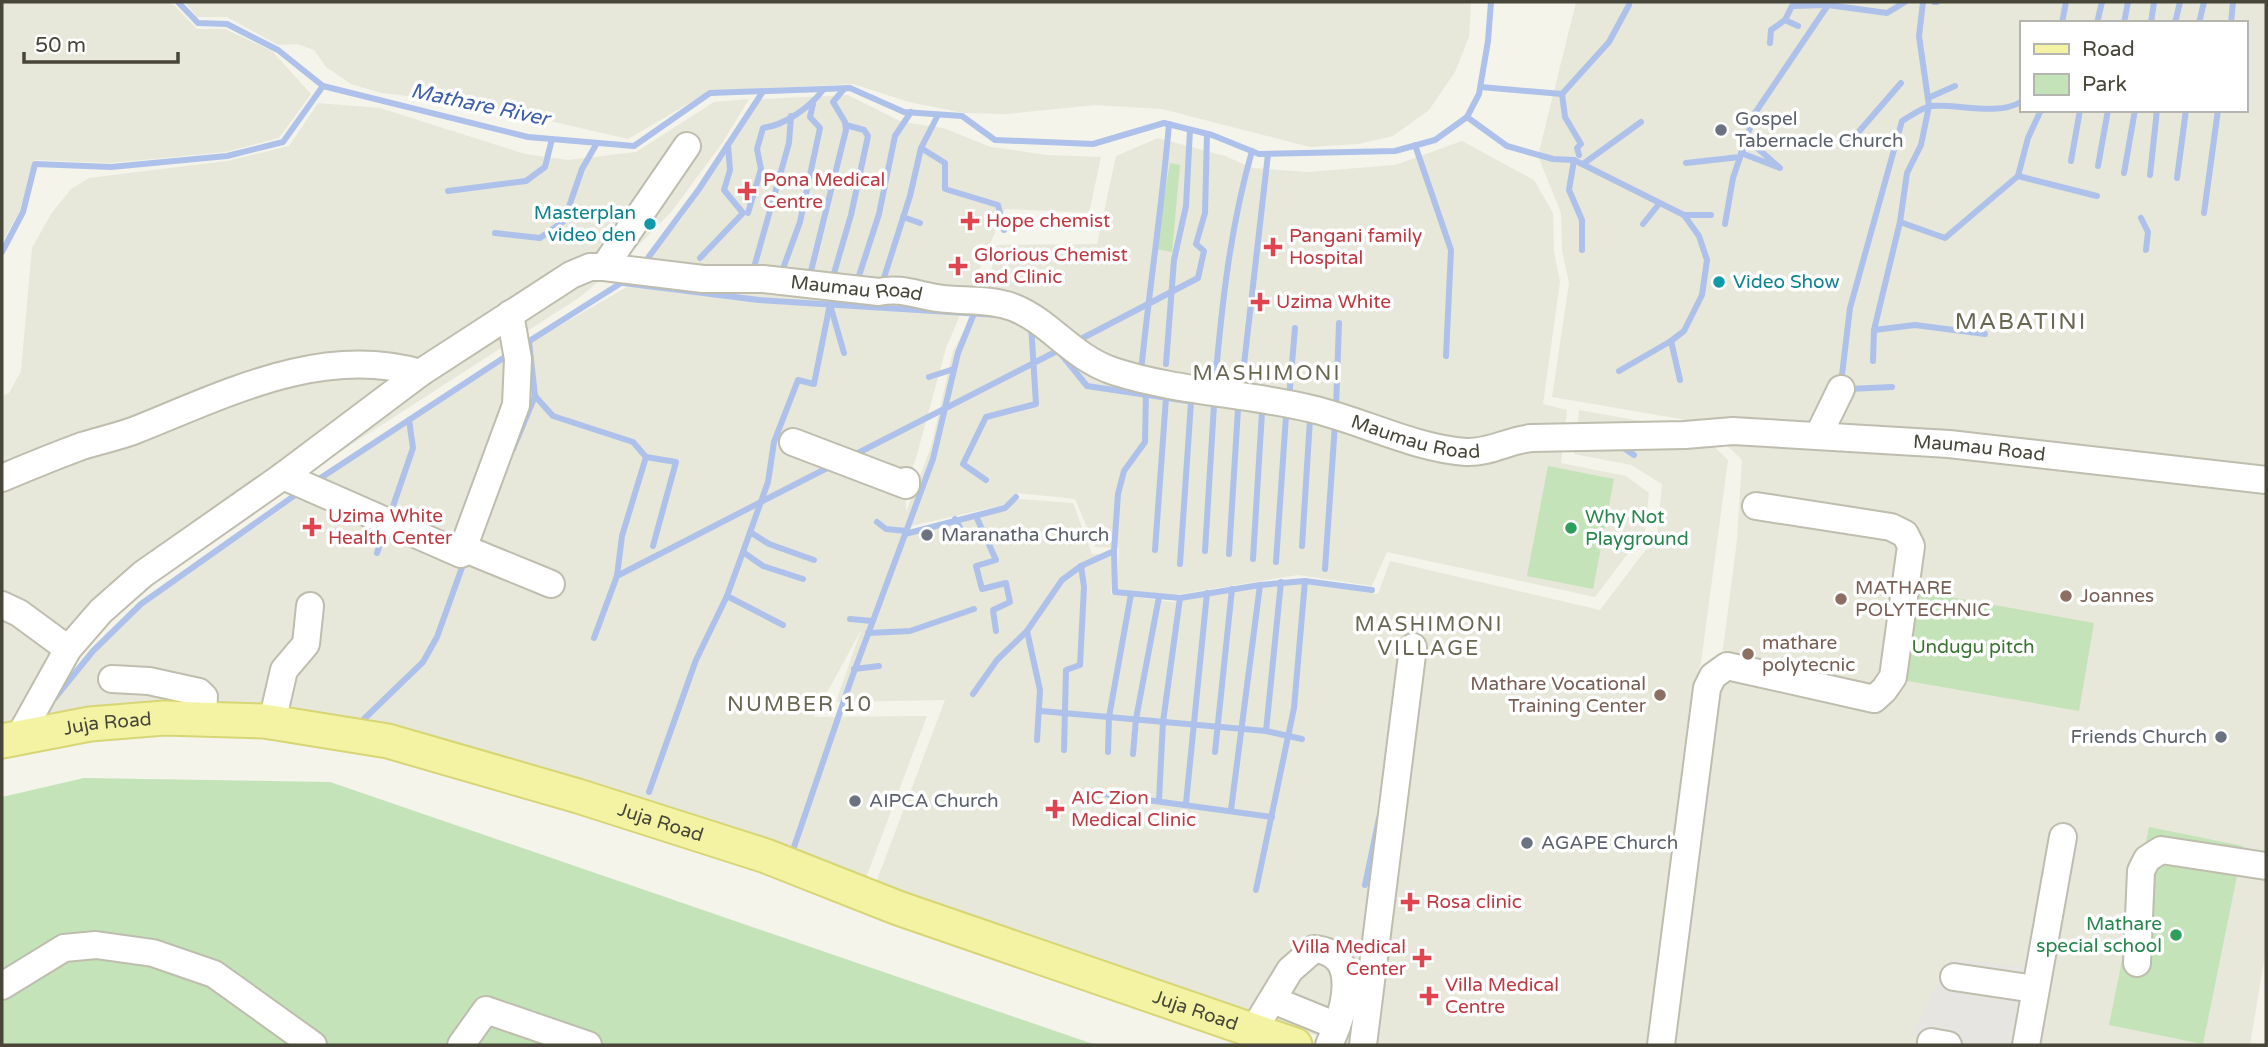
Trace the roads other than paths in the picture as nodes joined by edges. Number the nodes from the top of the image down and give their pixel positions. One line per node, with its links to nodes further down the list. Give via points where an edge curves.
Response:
1 (687, 146): 2 (street)
2 (597, 267): 3 (street, via 571,275); 6 (street, Maumau Road, via 991,301 1016,309 1066,346 1112,370 1309,408 1466,452 1488,451 1532,438 1733,431)
3 (510, 314): 4 (street); 13 (street, via 518,359 516,405)
4 (420, 373): 8 (street); 9 (street, via 370,363 315,368 228,392)
5 (1841, 389): 6 (street)
6 (1818, 436): 10 (street, Maumau Road, via 1949,444)
7 (793, 442): 11 (street, via 906,485)
8 (283, 476): 13 (street, via 461,554); 18 (street, via 168,553 101,611)
9 (2, 478)
10 (2266, 480)
11 (906, 481)
12 (1756, 506): 37 (street, via 1891,527 1905,534 1911,545 1892,677 1874,699 1727,666 1713,676 1707,688)
13 (463, 548): 14 (street)
14 (551, 584)
15 (2, 605): 18 (street)
16 (310, 606): 21 (street, via 306,644 284,670)
17 (1413, 647): 36 (street)
18 (68, 649): 22 (street)
19 (112, 679): 20 (street, via 199,692 204,697)
20 (202, 719): 21 (main road, Juja Road); 22 (main road, Juja Road, via 138,718)
21 (272, 722): 30 (main road, Juja Road, via 388,741 674,825)
22 (10, 739)
23 (2063, 837): 28 (street)
24 (2266, 866): 25 (street, via 2161,849 2147,859 2141,871)
25 (2137, 963)
26 (1954, 977): 28 (street)
27 (2, 986): 32 (street, via 64,948 96,945 153,953 214,974)
28 (2034, 989): 38 (street)
29 (1273, 1000): 30 (street); 31 (street); 31 (street, via 1300,960 1314,949 1325,950 1341,960 1346,971)
30 (1253, 1031): 35 (main road, Juja Road)
31 (1333, 1036)
32 (313, 1045)
33 (460, 1045): 34 (street, via 486,1010)
34 (588, 1045)
35 (1295, 1045)
36 (1363, 1045)
37 (1661, 1045)
38 (2026, 1045)

